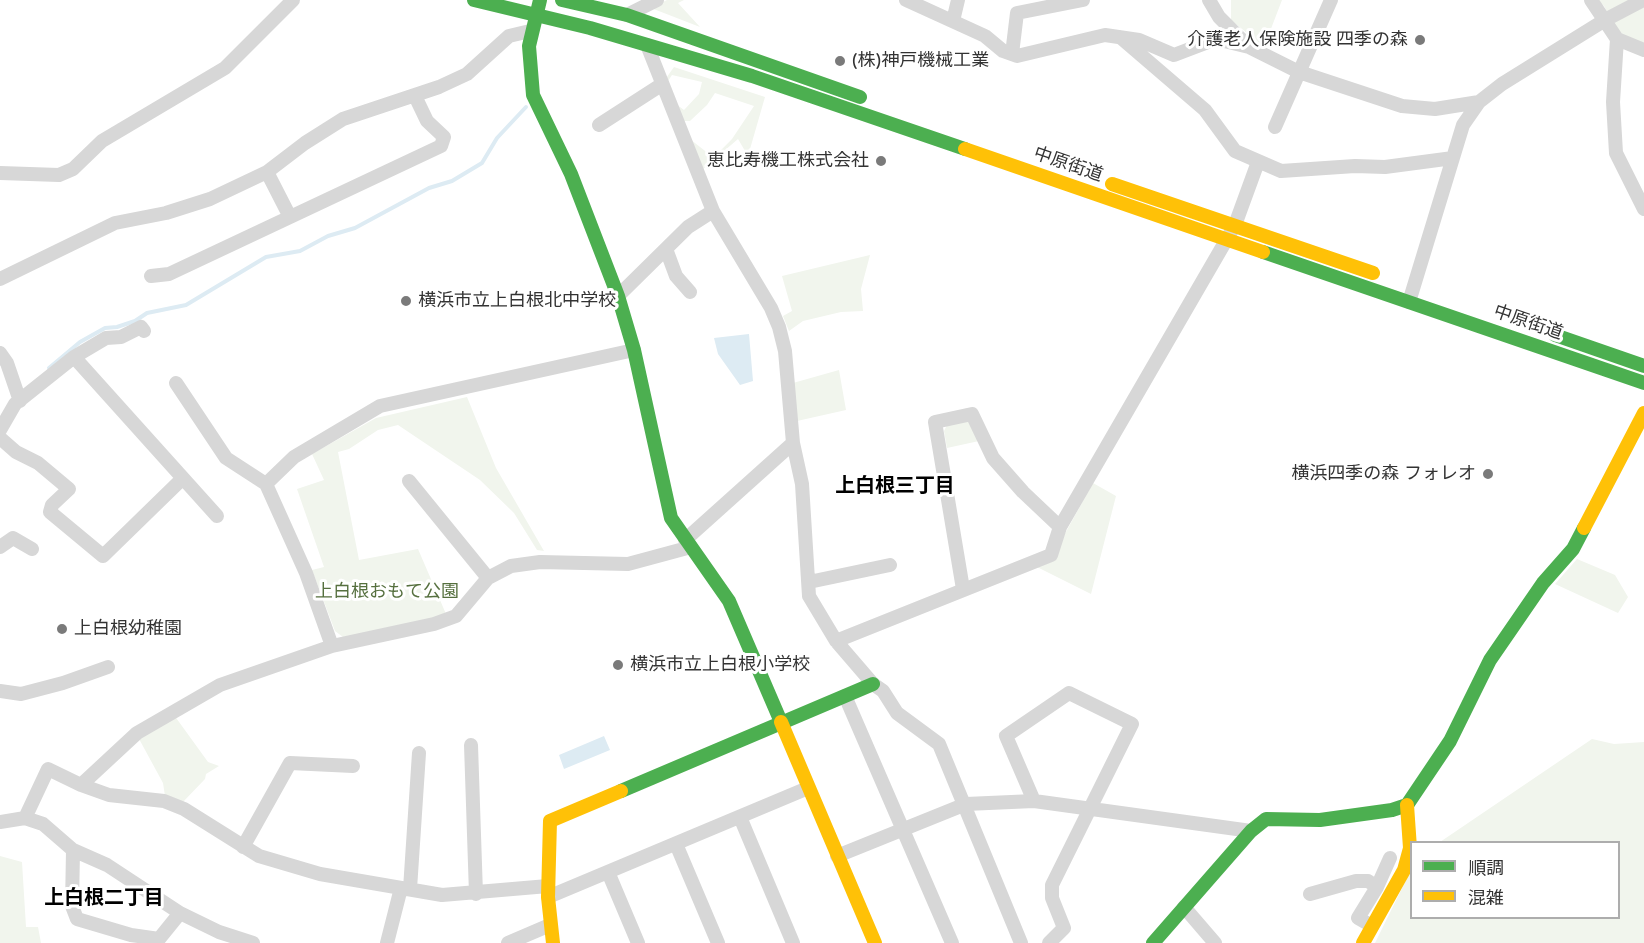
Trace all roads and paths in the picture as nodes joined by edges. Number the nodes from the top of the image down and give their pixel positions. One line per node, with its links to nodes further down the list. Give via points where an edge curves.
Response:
1 (293, 0): 34 (street, via 225,68 102,141 73,169 58,175)
2 (474, 0): 14 (street, 中原街道)
3 (540, 0): 14 (street)
4 (562, 0): 13 (street)
5 (657, 0): 13 (street)
6 (906, 0): 16 (street)
7 (958, 0): 16 (street)
8 (1083, 0): 23 (street, via 1017,13)
9 (1209, 0): 21 (street, via 1219,17)
10 (1331, 0): 24 (street)
11 (1591, 0): 15 (street)
12 (1643, 0): 15 (street)
13 (627, 15): 27 (street)
14 (536, 16): 17 (street); 20 (street, 中原街道)
15 (1605, 20): 19 (street); 28 (street)
16 (953, 21): 23 (street)
17 (530, 31): 26 (street, via 509,36 467,74); 48 (street, via 528,62 533,95 571,174)
18 (1120, 38): 21 (street, via 1139,39 1174,55 1216,39); 23 (street, via 1105,35); 32 (street, via 1205,110 1235,151)
19 (1617, 39): 22 (street); 36 (street, via 1613,102 1616,153)
20 (647, 45): 25 (street); 41 (street, 中原街道, via 752,76)
21 (1249, 47): 24 (street)
22 (1644, 50)
23 (1012, 54)
24 (1299, 72): 28 (street, via 1402,106 1435,109); 30 (street)
25 (661, 85): 29 (street); 38 (street)
26 (415, 96): 33 (street, via 343,119); 39 (street, via 427,121 444,137 441,146)
27 (868, 100)
28 (1479, 102): 31 (street, via 1463,125)
29 (599, 125)
30 (1275, 127)
31 (1454, 158): 32 (street, via 1384,167 1281,171); 45 (street)
32 (1258, 162): 40 (street)
33 (267, 172): 39 (street); 44 (street, via 210,199 115,223)
34 (0, 173)
35 (1100, 179): 40 (street, 中原街道)
36 (1640, 192): 37 (street)
37 (1644, 209)
38 (713, 211): 42 (street, via 688,227); 62 (street, via 771,308 778,327 785,351)
39 (289, 215): 43 (street, via 169,274)
40 (1235, 225): 41 (street); 45 (street, 中原街道)
41 (1226, 240): 49 (street, 中原街道); 67 (street)
42 (666, 249): 46 (street, via 676,276); 48 (street)
43 (151, 276)
44 (0, 279)
45 (1413, 287): 47 (street, 中原街道); 49 (street)
46 (690, 292)
47 (1431, 293)
48 (618, 296): 52 (street)
49 (1409, 302): 57 (street, 中原街道)
50 (1539, 330): 55 (street, 中原街道)
51 (144, 331): 54 (street, via 141,327 121,337 106,338)
52 (634, 350): 65 (street, via 380,406 294,457); 68 (street, via 671,518)
53 (0, 353): 58 (street)
54 (74, 357): 58 (street); 63 (street)
55 (1644, 366)
56 (176, 382): 65 (street, via 226,458)
57 (1644, 383)
58 (20, 401): 60 (street)
59 (1644, 413): 89 (street, via 1573,549 1543,583 1490,660 1448,744)
60 (0, 430)
61 (0, 438): 63 (street, via 69,489 50,512 103,556)
62 (793, 443): 68 (street); 73 (street, via 802,484)
63 (182, 479): 66 (street)
64 (409, 481): 72 (street)
65 (266, 484): 76 (street, via 306,573)
66 (217, 516)
67 (1060, 527): 74 (street, via 1051,555); 74 (street, via 993,458 972,414 935,422)
68 (688, 543): 72 (street, via 628,564 540,562 511,566); 81 (street, via 729,601)
69 (0, 547): 70 (street, via 13,537)
70 (32, 549)
71 (890, 565): 73 (street)
72 (488, 578): 76 (street, via 456,616)
73 (809, 582): 75 (street, via 809,596)
74 (963, 589): 75 (street)
75 (836, 641): 78 (street)
76 (332, 646): 85 (street, via 220,685 137,733)
77 (108, 667): 79 (street, via 21,694)
78 (873, 684): 80 (street); 88 (street, via 897,713 939,744)
79 (0, 691)
80 (845, 696): 81 (street); 94 (street)
81 (782, 723): 86 (street); 104 (street, via 550,821)
82 (471, 745): 105 (street)
83 (419, 753): 103 (street)
84 (353, 766): 97 (street, via 290,763)
85 (81, 785): 91 (street, via 48,769); 97 (street, via 109,795 164,801 184,808)
86 (808, 788): 92 (street); 99 (street)
87 (1034, 801): 88 (street); 90 (street); 90 (street, via 1006,736 1069,693 1132,724)
88 (966, 804): 94 (street); 121 (street)
89 (1407, 805): 95 (street, via 1320,820 1266,819); 110 (street, via 1410,848 1404,870)
90 (1088, 810): 95 (street); 122 (street, via 1052,885 1052,898 1064,928)
91 (25, 818): 93 (street); 98 (street, via 43,824)
92 (740, 818): 96 (street); 118 (street)
93 (0, 822)
94 (903, 828): 99 (street); 120 (street)
95 (1251, 831): 107 (street)
96 (676, 844): 101 (street); 117 (street)
97 (243, 847): 103 (street, via 259,856 320,874)
98 (73, 850): 108 (street, via 107,865); 111 (street, via 72,906 77,919)
99 (837, 856): 119 (street)
100 (1390, 858): 102 (street)
101 (608, 872): 104 (street); 116 (street)
102 (1377, 887): 106 (street, via 1368,881 1356,881); 110 (street, via 1358,918)
103 (405, 889): 105 (street, via 441,895); 113 (street)
104 (548, 891): 105 (street); 109 (street)
105 (476, 894)
106 (1310, 894)
107 (1184, 907): 123 (street); 124 (street)
108 (180, 913): 111 (street, via 159,939); 112 (street)
109 (550, 925): 114 (street); 115 (street)
110 (1372, 926): 125 (street)
111 (130, 939)
112 (253, 943)
113 (387, 943)
114 (508, 943)
115 (553, 943)
116 (638, 943)
117 (718, 943)
118 (793, 943)
119 (875, 943)
120 (952, 943)
121 (1022, 943)
122 (1048, 943)
123 (1153, 943)
124 (1215, 943)
125 (1363, 943)

